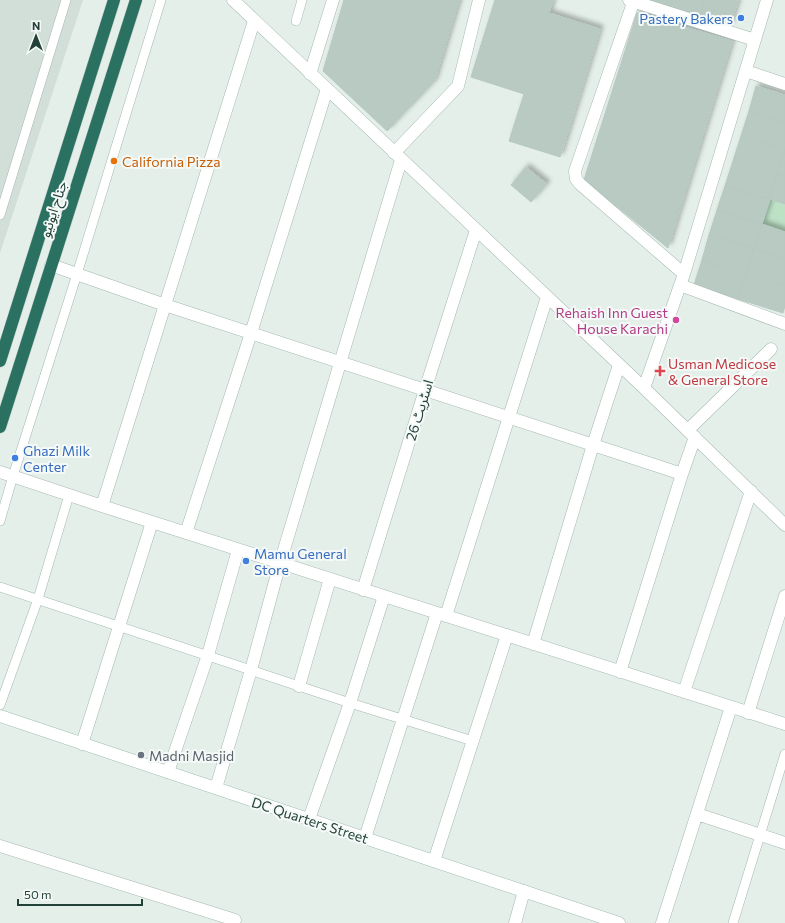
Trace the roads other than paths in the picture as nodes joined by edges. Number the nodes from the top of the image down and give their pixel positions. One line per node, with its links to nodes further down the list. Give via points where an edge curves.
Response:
1 (66, 0): 19 (lane)
2 (114, 0): 29 (highway, جناح ایونیو)
3 (136, 0): 21 (highway, جناح ایونیو)
4 (161, 0): 22 (lane)
5 (233, 0): 11 (street)
6 (302, 0): 12 (lane)
7 (333, 0): 15 (street)
8 (479, 0): 18 (street, via 458,86)
9 (633, 0): 13 (street); 23 (street, via 576,172 576,179)
10 (767, 0): 13 (street)
11 (254, 20): 15 (street); 25 (street)
12 (296, 21)
13 (755, 40): 14 (street)
14 (746, 71): 16 (street); 23 (street)
15 (310, 74): 17 (street)
16 (785, 84)
17 (327, 89): 18 (street); 27 (street)
18 (398, 156): 20 (street); 30 (street)
19 (0, 215)
20 (476, 230): 24 (street); 33 (street, اسٹریٹ 26)
21 (51, 265): 22 (street); 35 (highway, جناح ایونیو)
22 (77, 274): 25 (street); 40 (lane)
23 (682, 280): 26 (street); 32 (street)
24 (547, 297): 31 (street); 34 (street)
25 (165, 305): 27 (street); 43 (street)
26 (785, 324)
27 (251, 333): 30 (street); 47 (street)
28 (771, 349): 36 (street)
29 (0, 360)
30 (340, 362): 33 (street); 49 (street)
31 (620, 365): 32 (street); 37 (street)
32 (644, 388): 36 (street)
33 (425, 390): 34 (street); 52 (street, اسٹریٹ 26)
34 (509, 417): 37 (street); 56 (street)
35 (0, 427)
36 (691, 434): 39 (street); 41 (street)
37 (593, 445): 39 (street); 59 (street)
38 (0, 472): 40 (street)
39 (682, 474): 62 (street)
40 (13, 476): 42 (street); 45 (lane)
41 (751, 491): 44 (street); 64 (street)
42 (69, 495): 43 (street); 55 (lane)
43 (102, 506): 46 (street)
44 (782, 517)
45 (0, 521)
46 (152, 522): 47 (street); 57 (street)
47 (186, 533): 48 (street)
48 (238, 550): 49 (street); 60 (street)
49 (280, 563): 50 (street); 61 (street)
50 (330, 579): 52 (street); 63 (street)
51 (0, 586): 55 (lane)
52 (363, 590): 53 (street)
53 (384, 596): 56 (street); 65 (street)
54 (785, 596): 68 (street)
55 (38, 599): 57 (lane); 66 (lane)
56 (441, 614): 58 (street); 70 (street)
57 (120, 626): 60 (lane); 73 (street)
58 (507, 636): 59 (street); 72 (street)
59 (533, 644): 62 (street)
60 (208, 656): 61 (lane); 75 (street)
61 (251, 670): 63 (lane); 76 (street)
62 (620, 672): 64 (street)
63 (299, 686): 65 (lane)
64 (684, 692): 67 (street)
65 (350, 703): 70 (lane); 78 (street)
66 (0, 705)
67 (731, 707): 68 (street); 77 (street)
68 (748, 713): 71 (street)
69 (0, 716): 73 (street, DC Quarters Street)
70 (402, 719): 72 (lane); 80 (street)
71 (785, 724)
72 (473, 741): 83 (street)
73 (82, 744): 75 (street, DC Quarters Street)
74 (785, 754): 79 (lane)
75 (168, 772): 76 (street, DC Quarters Street)
76 (216, 788): 78 (street, DC Quarters Street)
77 (697, 814): 79 (street); 88 (street)
78 (309, 819): 80 (street, DC Quarters Street)
79 (760, 835): 81 (street); 89 (lane)
80 (365, 838): 83 (street, DC Quarters Street)
81 (785, 843)
82 (0, 846): 85 (street)
83 (434, 861): 84 (street, DC Quarters Street)
84 (524, 891): 86 (street); 87 (street, DC Quarters Street)
85 (235, 920)
86 (515, 923)
87 (619, 923)
88 (662, 923)
89 (733, 923)

